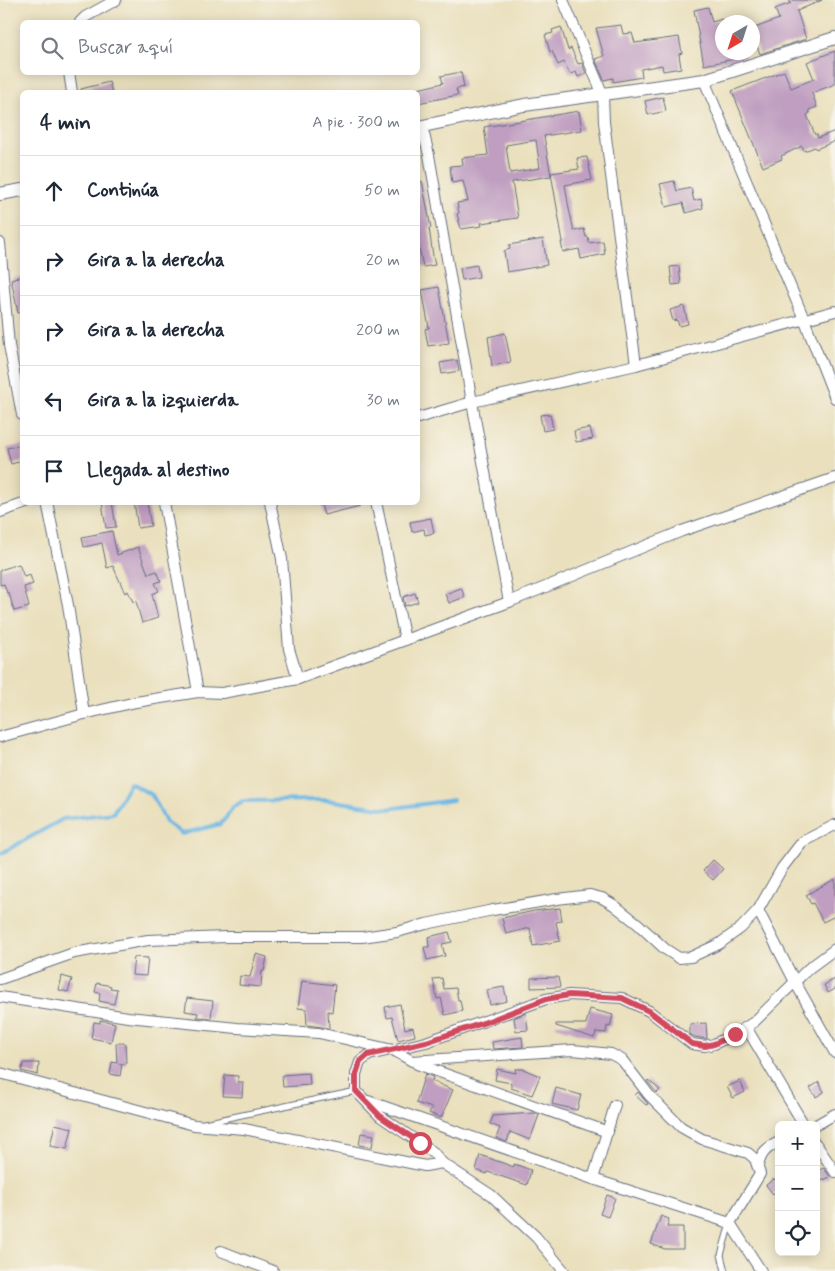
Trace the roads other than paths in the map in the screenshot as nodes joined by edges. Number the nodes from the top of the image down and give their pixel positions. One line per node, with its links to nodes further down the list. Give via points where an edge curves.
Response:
1 (116, 0): 3 (street)
2 (563, 0): 8 (street)
3 (82, 20)
4 (835, 38): 6 (street)
5 (69, 75): 7 (street)
6 (704, 80): 8 (street); 14 (street)
7 (72, 90)
8 (603, 95): 9 (street, via 524,105); 15 (street)
9 (420, 126): 17 (street, via 431,164)
10 (20, 190): 11 (street)
11 (0, 194)
12 (0, 243): 18 (street, via 9,345)
13 (835, 311): 14 (street)
14 (804, 318): 15 (street); 16 (street)
15 (636, 365): 17 (street)
16 (835, 398)
17 (472, 402): 19 (street); 27 (street)
18 (20, 404)
19 (420, 417)
20 (835, 478): 27 (street, via 682,531)
21 (20, 505): 26 (street)
22 (48, 505): 31 (street, via 68,605)
23 (165, 505): 30 (street)
24 (271, 505): 29 (street, via 282,559 290,649)
25 (377, 505): 28 (street)
26 (0, 512)
27 (509, 602): 28 (street)
28 (405, 640): 29 (street)
29 (298, 679): 30 (street, via 222,693)
30 (198, 692): 31 (street)
31 (84, 714): 32 (street)
32 (0, 737)
33 (835, 825): 34 (street, via 802,842 782,868)
34 (758, 910): 36 (street, via 719,944 691,957 679,958 665,950 614,905 590,895 492,910 362,937 141,941 74,953); 37 (street)
35 (835, 949): 37 (street)
36 (0, 979)
37 (795, 982): 39 (street); 41 (street)
38 (0, 996): 40 (street, via 128,1017 319,1033)
39 (746, 1028): 40 (street, via 714,1044 692,1044 649,1011 622,998 569,995 546,999 489,1021); 48 (street)
40 (393, 1050): 42 (street); 44 (street, via 368,1055 360,1062)
41 (835, 1053)
42 (412, 1062): 51 (street); 55 (street, via 573,1050 611,1054 622,1060 649,1095 681,1127 724,1147 748,1153)
43 (0, 1073): 50 (street)
44 (356, 1091): 45 (street); 50 (lane)
45 (365, 1100): 54 (street, via 385,1120 433,1152); 57 (street)
46 (615, 1105): 51 (street)
47 (835, 1114): 49 (street)
48 (802, 1121)
49 (820, 1123)
50 (194, 1125): 54 (street, via 244,1129 425,1166)
51 (608, 1132): 57 (street)
52 (775, 1144): 55 (street, via 760,1155)
53 (820, 1150): 56 (street)
54 (442, 1163): 61 (street, via 491,1195 536,1237)
55 (758, 1166): 58 (street, via 758,1178)
56 (835, 1172)
57 (593, 1179): 58 (street)
58 (730, 1222): 62 (lane, via 721,1255); 63 (street)
59 (221, 1251): 60 (street)
60 (273, 1271)
61 (564, 1271)
62 (725, 1271)
63 (761, 1271)

